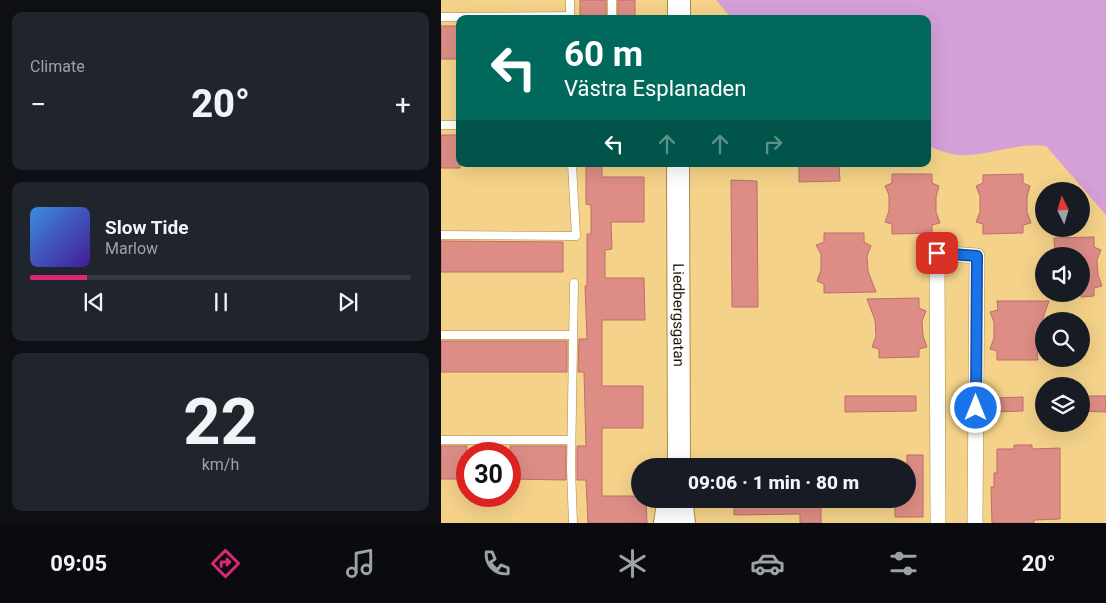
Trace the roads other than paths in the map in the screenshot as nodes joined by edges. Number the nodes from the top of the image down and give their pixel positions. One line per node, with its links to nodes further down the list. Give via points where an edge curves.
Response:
1 (570, 0): 4 (lane)
2 (612, 0): 5 (lane)
3 (679, 0): 6 (street)
4 (570, 15)
5 (612, 15)
6 (679, 15)
7 (441, 16): 8 (lane)
8 (456, 16)
9 (441, 125): 10 (lane)
10 (456, 125)
11 (572, 167): 13 (lane, via 576,236)
12 (678, 167): 19 (street, Liedbergsgatan)
13 (441, 235)
14 (574, 283): 16 (lane)
15 (441, 335): 16 (lane)
16 (573, 335): 18 (lane)
17 (441, 440): 18 (lane)
18 (571, 440): 22 (lane)
19 (679, 458)
20 (668, 508): 23 (street)
21 (682, 508): 24 (street)
22 (573, 523)
23 (665, 523)
24 (685, 523)
25 (938, 523): 26 (street, via 937,253 977,256)
26 (975, 523)

